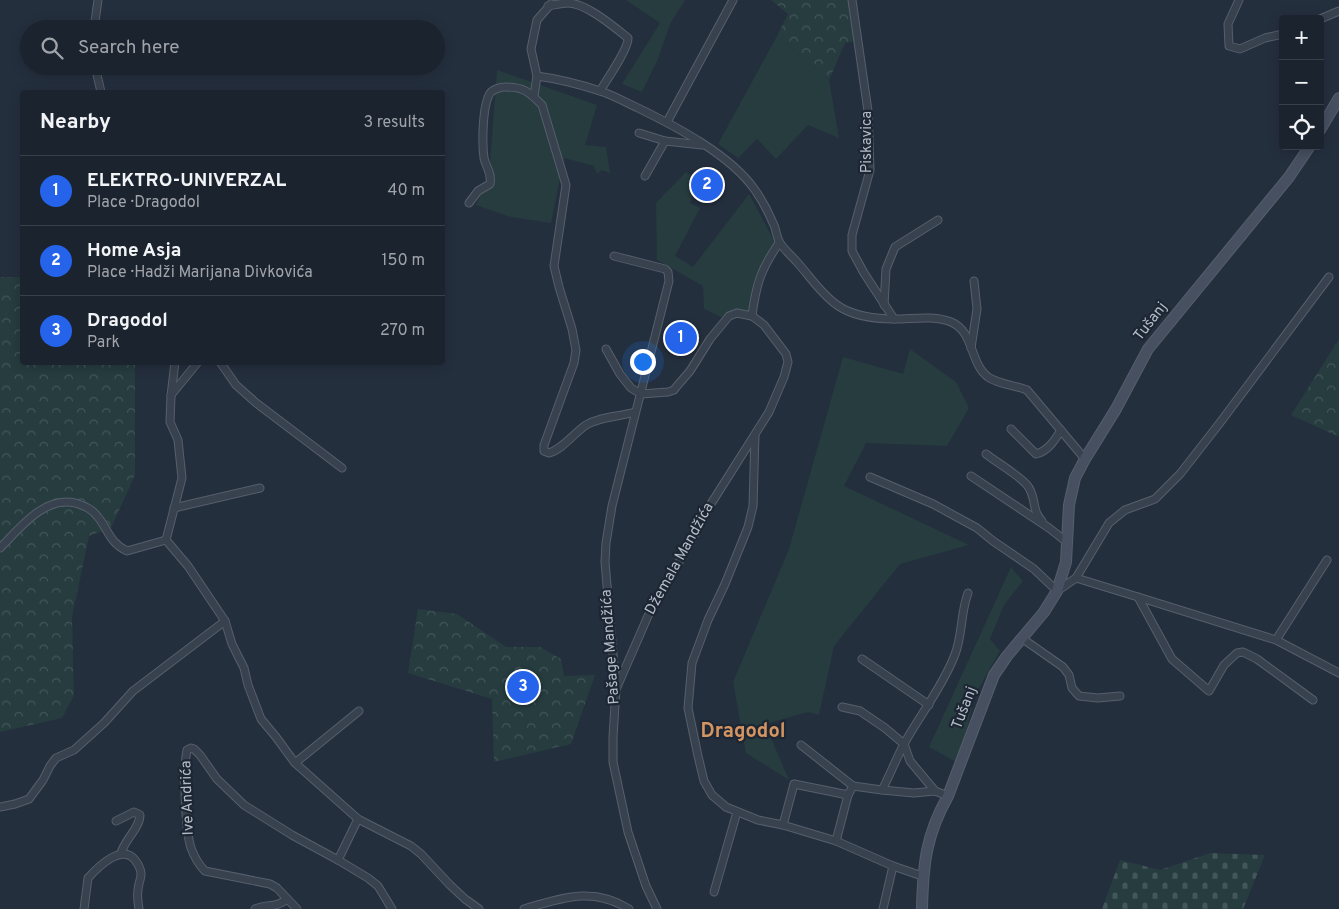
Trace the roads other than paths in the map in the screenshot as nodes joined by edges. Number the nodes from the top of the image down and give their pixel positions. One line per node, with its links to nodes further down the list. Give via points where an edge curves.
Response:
1 (98, 0): 9 (street)
2 (556, 0): 6 (street)
3 (733, 0): 17 (street)
4 (852, 0): 30 (street, Piskavica, via 868,112 870,170 853,230 852,251)
5 (1239, 0): 10 (street, via 1228,24 1229,46 1240,49)
6 (548, 6): 12 (street, via 537,20 531,49); 14 (street, via 575,4 628,38 629,42)
7 (1339, 11): 8 (street)
8 (1324, 17)
9 (95, 20)
10 (1279, 35)
11 (97, 75): 13 (street)
12 (537, 76): 14 (street); 15 (street)
13 (101, 90)
14 (600, 91): 17 (street)
15 (534, 96): 24 (street, via 521,88 492,91 486,101 484,140 490,184 478,191); 40 (street, via 542,105 565,178 554,266 576,350 544,451 554,451 594,421)
16 (1339, 98): 18 (street)
17 (667, 122): 21 (street)
18 (1324, 123)
19 (639, 133): 20 (street)
20 (665, 141): 21 (street); 23 (street)
21 (705, 146): 26 (street, via 748,180 770,217)
22 (1307, 150): 45 (street, Tušanj, via 1289,177 1148,348)
23 (645, 176)
24 (469, 203)
25 (938, 220): 30 (street, via 894,247 886,269)
26 (779, 243): 31 (street, via 756,286); 32 (street, via 836,305 848,312)
27 (614, 256): 38 (street, via 668,272)
28 (1330, 277): 56 (street, via 1180,474 1155,499 1125,510 1110,523)
29 (974, 281): 33 (street, via 977,309)
30 (884, 305): 32 (street, Piskavica)
31 (752, 316): 38 (street, via 737,313 729,316 674,390); 43 (street, via 777,341 788,362 769,412)
32 (894, 319): 33 (street, via 949,321 958,325)
33 (971, 348): 42 (street, via 979,368 988,377 1027,390)
34 (606, 350): 38 (street, via 631,388)
35 (175, 365): 39 (street)
36 (196, 365): 39 (street)
37 (222, 365): 46 (street, via 236,385 255,402)
38 (642, 394): 40 (street, Pašage Mandžića)
39 (171, 396): 50 (street, via 170,422 178,440 182,478)
40 (635, 412): 65 (street, Pašage Mandžića, via 606,543)
41 (1011, 429): 42 (street, via 1036,454 1053,443)
42 (1061, 430): 45 (street)
43 (755, 435): 65 (street, Džemala Mandžića, via 709,507 648,616); 80 (street, via 753,506 748,527 692,663 688,708 704,781 712,796)
44 (986, 454): 51 (street, via 1027,485 1033,496 1036,515)
45 (1085, 459): 53 (street, Tušanj, via 1075,478 1069,504)
46 (342, 468)
47 (971, 476): 51 (street)
48 (870, 477): 57 (street, via 961,518 1034,568)
49 (260, 488): 50 (street)
50 (174, 508): 52 (street)
51 (1049, 528): 53 (street)
52 (166, 540): 54 (street, via 127,551 114,543 87,506 60,502 34,515); 60 (street)
53 (1068, 543): 57 (street, Tušanj)
54 (0, 548)
55 (1327, 560): 62 (street)
56 (1076, 578): 57 (street); 59 (street)
57 (1057, 591): 61 (street, Tušanj)
58 (968, 593): 68 (street, Tušanj, via 963,605 957,650)
59 (1138, 597): 62 (street); 67 (street, via 1172,659 1209,691 1224,665 1237,653 1243,652)
60 (225, 620): 73 (street, via 261,720); 79 (street, via 133,691 82,744 56,758 29,799)
61 (1023, 639): 66 (street, via 1063,667 1079,696); 78 (street, Tušanj, via 994,675)
62 (1276, 640): 64 (street)
63 (862, 659): 68 (street)
64 (1339, 674)
65 (616, 689): 99 (street, Pašage Mandžića, via 612,744 622,808 636,860)
66 (1120, 696)
67 (1314, 700)
68 (929, 705): 71 (street, Tušanj)
69 (842, 707): 71 (street, via 860,711)
70 (359, 711): 73 (street)
71 (904, 744): 75 (street, Tušanj); 76 (street, via 910,761)
72 (801, 745): 74 (street)
73 (295, 763): 81 (street)
74 (853, 786): 75 (street); 77 (street)
75 (882, 790): 76 (street)
76 (935, 792): 78 (street)
77 (848, 796): 83 (street, via 794,784); 84 (street)
78 (948, 796): 88 (street, Tušanj, via 930,835)
79 (0, 807)
80 (737, 812): 83 (street); 89 (street)
81 (358, 819): 86 (street); 96 (street, via 411,846)
82 (116, 821): 85 (street, via 134,812 140,816)
83 (784, 825): 84 (street)
84 (836, 841): 87 (street)
85 (121, 853): 91 (street, via 88,878); 92 (street, via 133,857 140,870)
86 (338, 860): 90 (street, Ive Andrića, via 244,805 217,779 197,751 189,748 186,753 188,832 198,863 205,871 270,884); 95 (street, Ive Andrića, via 378,886)
87 (893, 866): 88 (street); 100 (street)
88 (922, 876): 101 (street, Tušanj)
89 (714, 892)
90 (287, 899): 93 (street, via 280,905); 94 (street, Ive Andrića)
91 (84, 909)
92 (139, 909)
93 (255, 909)
94 (297, 909)
95 (392, 909)
96 (479, 909)
97 (524, 909): 98 (street, via 581,895 607,897)
98 (629, 909)
99 (657, 909)
100 (883, 909)
101 (922, 909)

